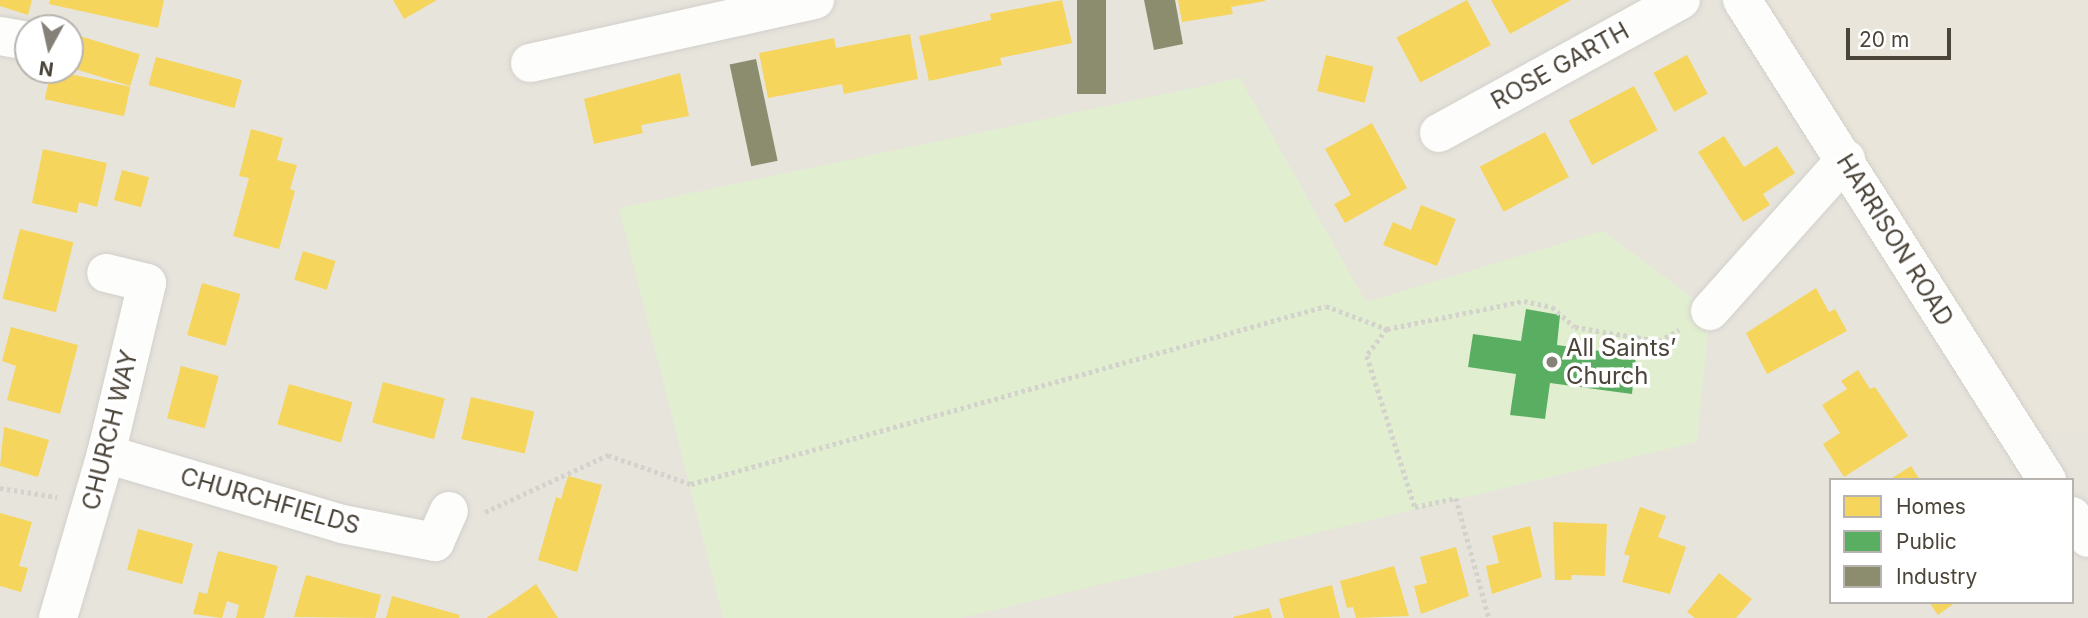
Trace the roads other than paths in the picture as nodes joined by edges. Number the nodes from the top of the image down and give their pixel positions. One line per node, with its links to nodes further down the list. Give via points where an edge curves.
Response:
1 (815, 0): 4 (street)
2 (1681, 0): 6 (street, ROSE GARTH)
3 (1742, 0): 7 (street, HARRISON ROAD)
4 (750, 7): 5 (street)
5 (530, 63)
6 (1439, 133)
7 (1846, 159): 9 (street); 11 (street, HARRISON ROAD)
8 (106, 273): 10 (street, CHURCH WAY, via 147,283)
9 (1710, 311)
10 (106, 454): 13 (street, CHURCHFIELDS, via 342,524); 15 (street, CHURCH WAY)
11 (2045, 478)
12 (2074, 519): 14 (street)
13 (449, 534)
14 (2088, 538)
15 (58, 618)

